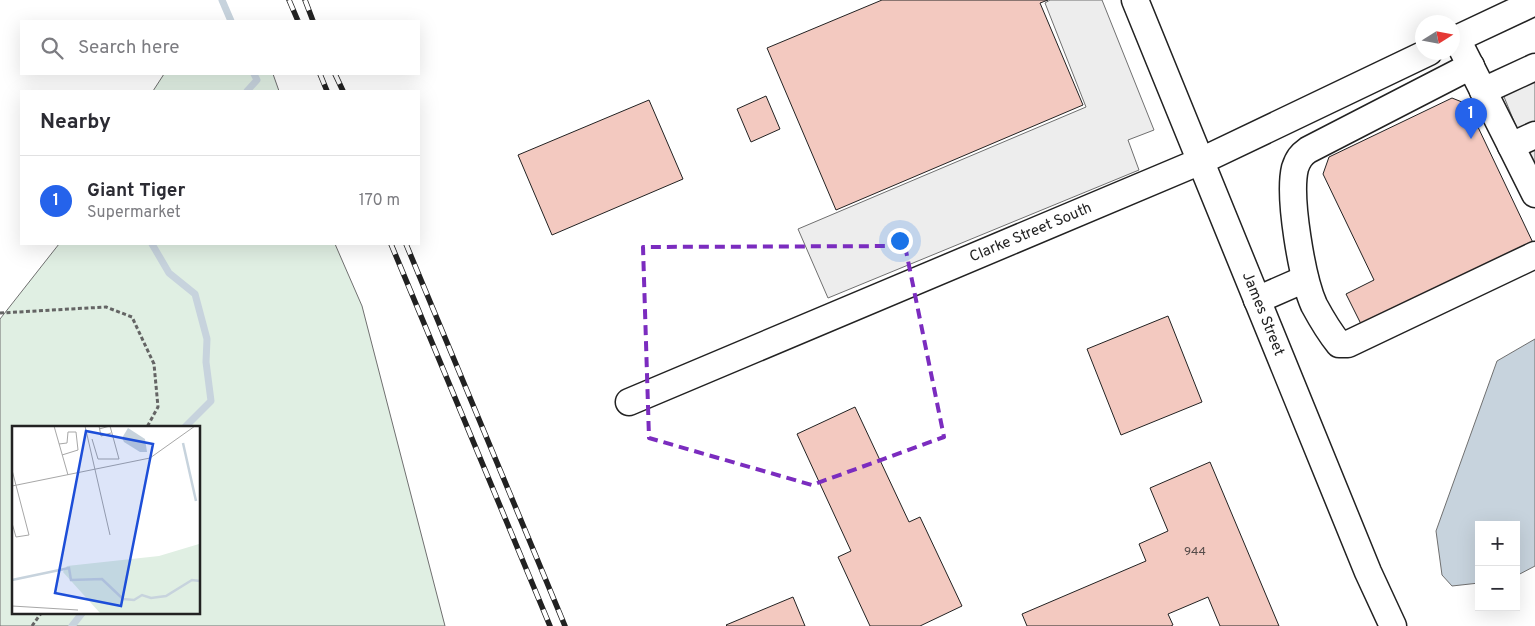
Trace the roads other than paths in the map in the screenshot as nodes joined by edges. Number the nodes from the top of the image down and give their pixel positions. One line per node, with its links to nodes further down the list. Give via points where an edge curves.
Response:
1 (1135, 0): 13 (street, James Street)
2 (1535, 2): 3 (street)
3 (1460, 38)
4 (1460, 48): 6 (street)
5 (1415, 58): 9 (street, Clarke Street South)
6 (1471, 66): 8 (street); 12 (street)
7 (1535, 67): 8 (street)
8 (1484, 91): 11 (street)
9 (1284, 122): 12 (street); 13 (street, Clarke Street South)
10 (1535, 135): 11 (street)
11 (1511, 146): 14 (street)
12 (1300, 156): 16 (street, via 1295,169 1293,196)
13 (1201, 161): 17 (street, James Street); 18 (street, Clarke Street South)
14 (1535, 194)
15 (1535, 254): 16 (street, via 1348,344 1339,344 1335,339 1314,305)
16 (1305, 279): 17 (street)
17 (1258, 300): 19 (street, James Street)
18 (629, 402)
19 (1392, 626)

